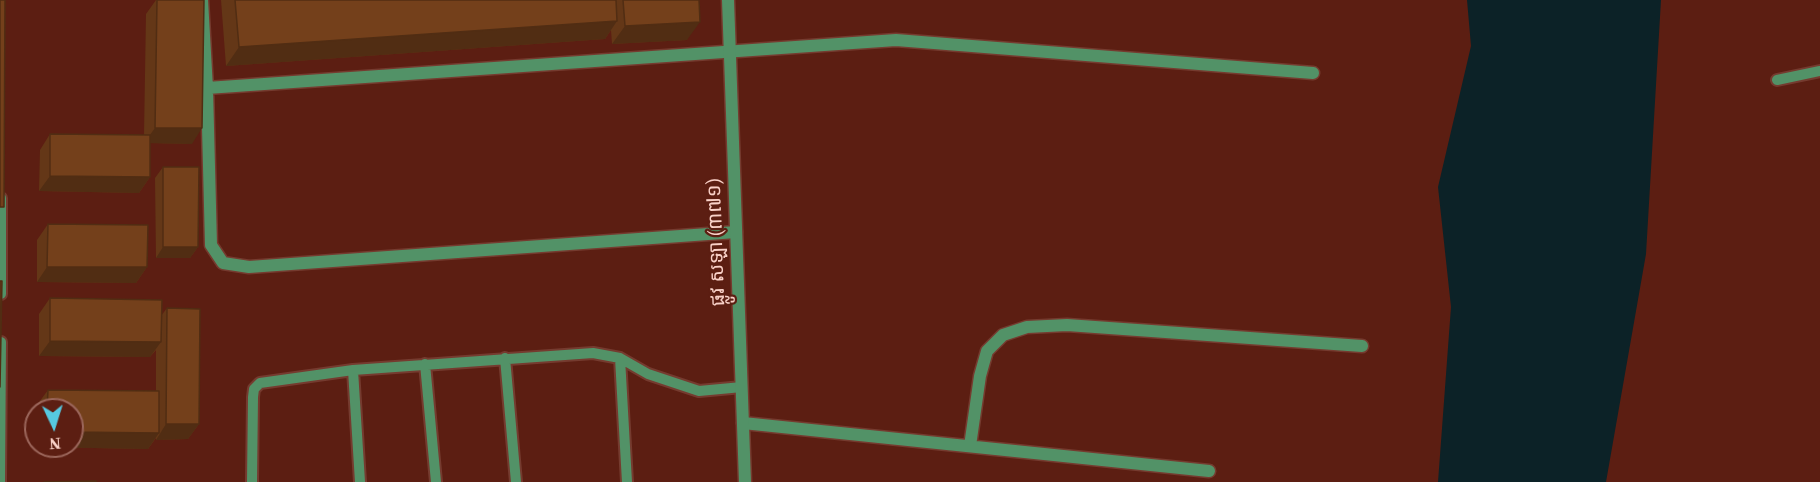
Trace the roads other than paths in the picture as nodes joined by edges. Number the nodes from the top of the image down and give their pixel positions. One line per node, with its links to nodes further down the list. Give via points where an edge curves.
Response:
1 (202, 0): 7 (street)
2 (729, 0): 3 (street, ផ្លូវ សឡា (៣៧១))
3 (730, 51): 5 (street, via 896,40); 7 (street); 9 (street, ផ្លូវ សឡា (៣៧១))
4 (1820, 71): 6 (lane)
5 (1313, 73)
6 (1777, 80)
7 (207, 88): 9 (street, via 211,245 223,263 249,267)
8 (1, 188): 10 (lane)
9 (736, 232): 17 (street, ផ្លូវ សឡា (៣៧១))
10 (1, 306)
11 (1, 329): 21 (lane)
12 (1362, 346): 19 (street, via 1067,325 1027,327 1003,335 987,351)
13 (506, 358): 14 (lane, via 593,353); 15 (lane); 25 (lane)
14 (620, 358): 17 (lane, via 648,374 699,391); 26 (lane)
15 (425, 364): 16 (lane); 24 (lane)
16 (353, 370): 22 (lane, via 256,385); 23 (lane)
17 (741, 387): 18 (street, ផ្លូវ សឡា (៣៧១))
18 (743, 423): 19 (street); 27 (street, ផ្លូវ សឡា (៣៧១))
19 (970, 446): 20 (street)
20 (1209, 471)
21 (0, 482)
22 (252, 482)
23 (360, 482)
24 (436, 482)
25 (516, 482)
26 (627, 482)
27 (745, 482)

